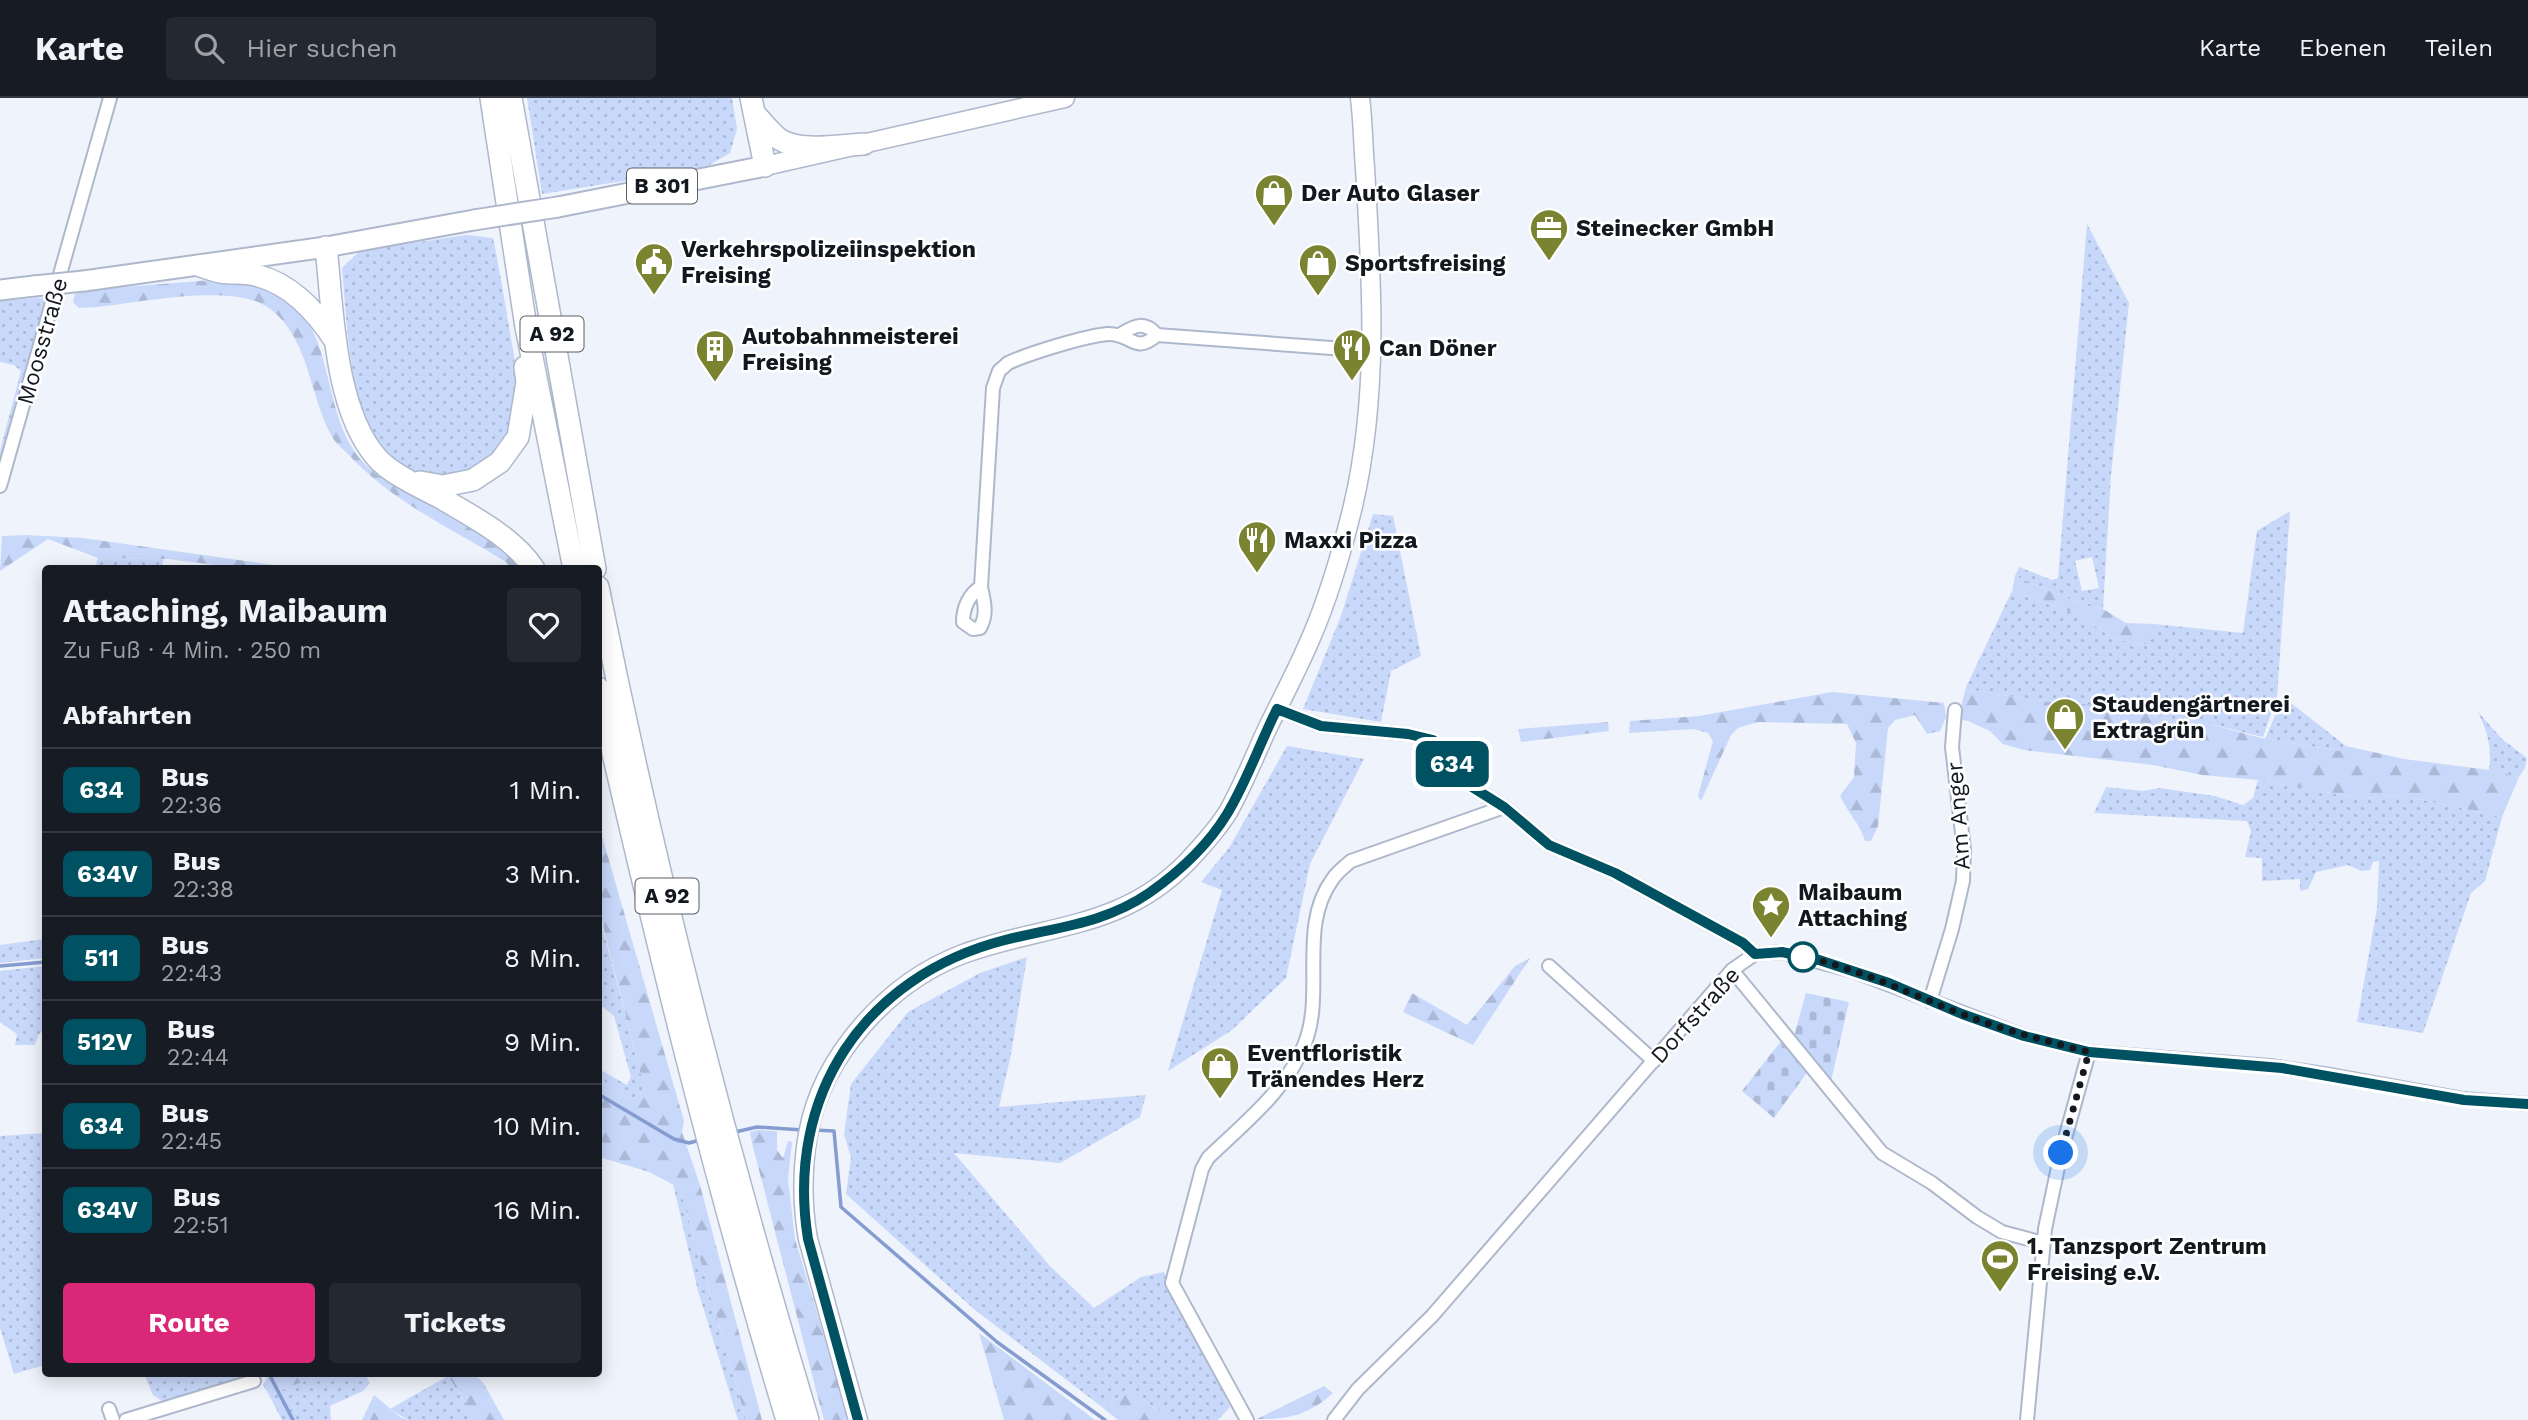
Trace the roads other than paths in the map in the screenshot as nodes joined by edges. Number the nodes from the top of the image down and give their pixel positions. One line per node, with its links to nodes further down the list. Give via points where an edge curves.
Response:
1 (110, 98): 18 (street, Moosstraße)
2 (491, 98): 12 (highway, A 92)
3 (511, 98): 21 (highway, A 92)
4 (1065, 98): 7 (main road)
5 (1360, 99): 16 (main road, via 1369,211)
6 (753, 106): 7 (highway, via 771,132 787,143); 8 (highway)
7 (864, 144): 8 (main road)
8 (765, 166): 9 (main road, B 301, bridge)
9 (326, 247): 10 (main road, B 301); 15 (highway)
10 (200, 266): 11 (main road, B 301, bridge); 15 (highway, via 259,276 292,292 323,322)
11 (0, 290)
12 (526, 327): 17 (highway, via 522,347 527,382 518,437 500,462 474,480 443,486); 20 (highway, A 92)
13 (1121, 334): 14 (street, via 1140,345); 14 (street, via 1141,324); 22 (street, via 1104,334 1017,359 999,371 993,388)
14 (1157, 335): 16 (street)
15 (337, 344): 17 (highway, via 359,432 379,460)
16 (1372, 351): 25 (main road, via 1364,443 1340,556 1311,638)
17 (409, 480): 19 (highway, via 486,524)
18 (0, 486)
19 (532, 565)
20 (573, 565)
21 (594, 565)
22 (981, 587)
23 (602, 606): 35 (highway, A 92, via 695,1013)
24 (602, 705): 35 (highway, A 92, via 647,901)
25 (1277, 709): 27 (street, via 1321,726 1430,739 1464,782); 41 (main road, via 1226,814 1171,877 1118,911 962,954 909,984 871,1016 832,1070 808,1134 803,1202 808,1239)
26 (1955, 710): 31 (street, Am Anger, via 1953,759 1963,835 1963,881)
27 (1504, 807): 28 (street, via 1549,845 1629,881 1743,943); 42 (street, via 1351,861 1334,877 1320,906 1311,1020 1299,1058 1275,1093 1202,1169 1172,1283)
28 (1755, 954): 30 (street, Dorfstraße); 31 (street, Dorfstraße, via 1782,952 1819,960)
29 (1549, 966): 33 (street)
30 (1732, 970): 33 (street, Dorfstraße); 36 (street, via 1876,1149 2002,1232)
31 (1930, 1001): 32 (street, Dorfstraße, via 2024,1036)
32 (2089, 1052): 34 (street, Dorfstraße, via 2282,1068 2464,1100); 36 (street, via 2059,1160)
33 (1654, 1061): 43 (street, Dorfstraße, via 1432,1317 1358,1389)
34 (2528, 1104)
35 (717, 1138): 39 (highway, A 92); 40 (highway, A 92)
36 (2043, 1243): 44 (street)
37 (254, 1381): 38 (street)
38 (126, 1420)
39 (787, 1420)
40 (808, 1420)
41 (858, 1420)
42 (1247, 1420)
43 (1334, 1420)
44 (2027, 1420)

